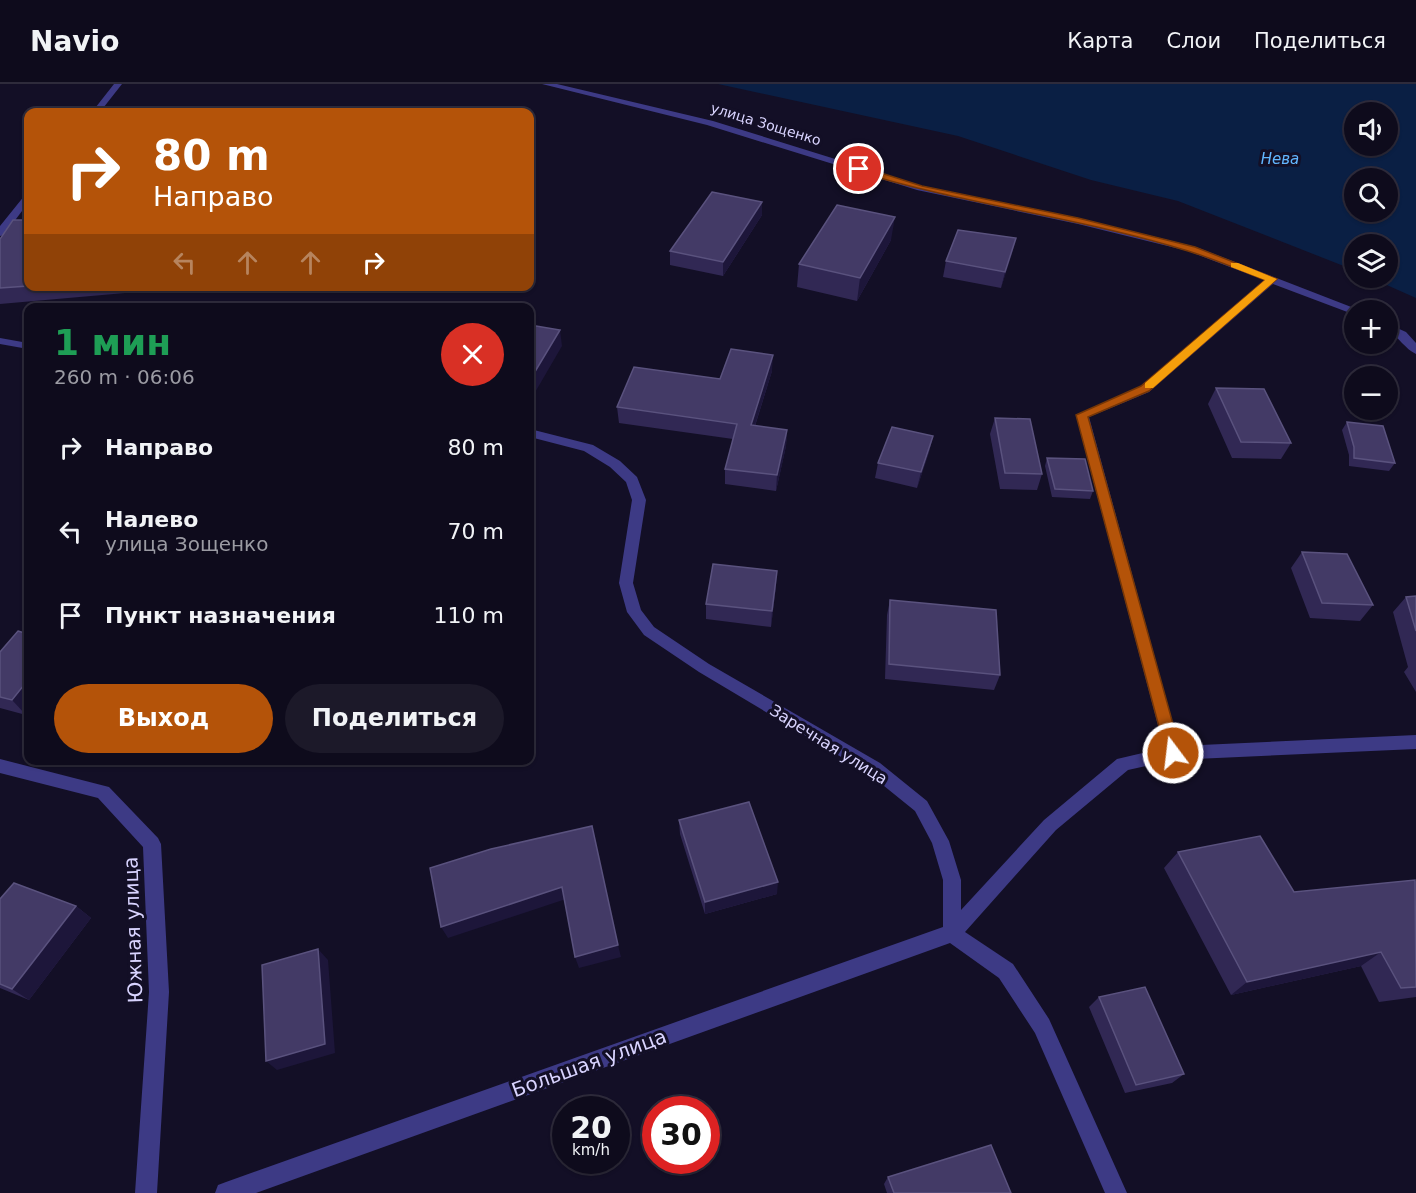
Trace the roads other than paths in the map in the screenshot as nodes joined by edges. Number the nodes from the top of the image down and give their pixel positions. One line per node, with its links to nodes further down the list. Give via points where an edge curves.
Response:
1 (118, 84): 3 (street)
2 (546, 84): 6 (street, улица Зощенко, via 710,123 920,188 1192,249)
3 (99, 108)
4 (24, 202): 5 (street)
5 (0, 232)
6 (1272, 279): 7 (street, улица Зощенко); 14 (street, via 1145,389 1082,415)
7 (1344, 306)
8 (1398, 332): 11 (street)
9 (0, 341): 10 (street)
10 (24, 345)
11 (1416, 350)
12 (534, 434): 16 (street, Заречная улица, via 588,448 632,480 639,500 626,583 634,612 649,631 874,768 921,806 940,841 952,880)
13 (1416, 742): 14 (street)
14 (1173, 753): 16 (street, via 1123,764 1050,825)
15 (0, 766): 17 (street, Южная улица, via 103,792 152,844 159,992)
16 (952, 933): 18 (street, Большая улица); 19 (street, via 1005,971 1042,1026)
17 (146, 1193)
18 (226, 1193)
19 (1116, 1193)

